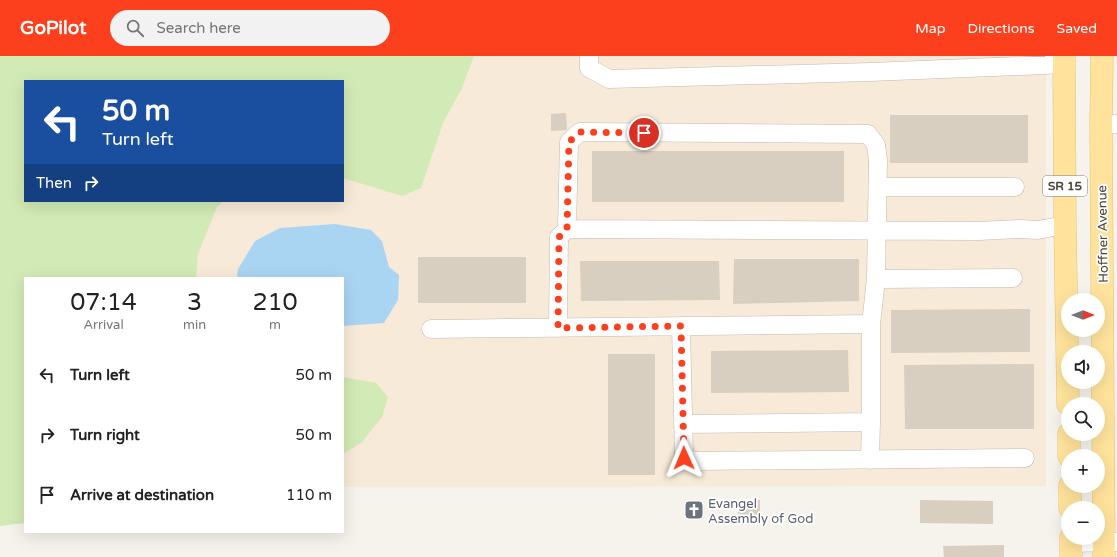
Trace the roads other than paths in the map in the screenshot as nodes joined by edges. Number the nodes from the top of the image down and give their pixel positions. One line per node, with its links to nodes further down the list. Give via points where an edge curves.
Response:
1 (589, 56): 5 (street, via 589,68 609,79)
2 (1102, 56): 6 (main road, Hoffner Avenue / SR 15)
3 (1064, 59): 4 (street); 9 (main road, SR 15)
4 (999, 61): 5 (street)
5 (870, 64)
6 (1109, 125): 12 (main road, Hoffner Avenue / SR 15)
7 (1015, 187): 8 (street)
8 (878, 188): 10 (street, via 876,145 868,134 580,132 569,142); 11 (street)
9 (1065, 225): 11 (street, via 1038,230); 19 (main road, SR 15)
10 (567, 229): 11 (street); 17 (street, via 559,237)
11 (877, 230): 14 (street)
12 (1110, 271): 25 (main road, Hoffner Avenue / SR 15)
13 (1013, 278): 14 (street)
14 (876, 280): 15 (street)
15 (871, 324): 16 (street); 20 (street)
16 (681, 326): 17 (street); 21 (street)
17 (558, 328): 18 (street)
18 (431, 329)
19 (1068, 397)
20 (871, 422): 21 (street); 23 (street)
21 (683, 424): 23 (street, via 684,458 695,461)
22 (1025, 458): 23 (street)
23 (870, 460)
24 (1071, 546): 25 (street)
25 (1108, 547)

